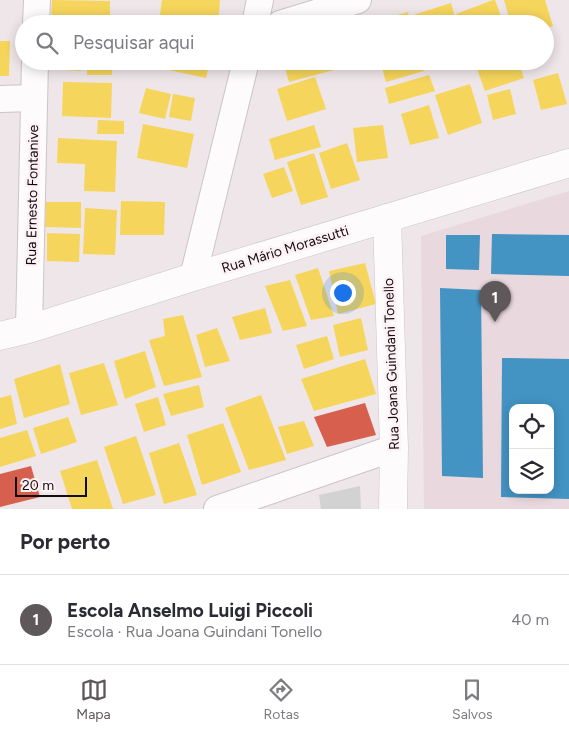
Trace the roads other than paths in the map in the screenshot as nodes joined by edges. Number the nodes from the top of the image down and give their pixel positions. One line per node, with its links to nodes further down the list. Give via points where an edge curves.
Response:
1 (37, 0): 4 (street)
2 (260, 0): 5 (street)
3 (358, 0): 6 (street)
4 (36, 15)
5 (257, 15)
6 (309, 15)
7 (35, 70): 9 (street, Rua Ernesto Fontanive)
8 (244, 70): 13 (street)
9 (34, 98): 10 (street); 14 (street, Rua Ernesto Fontanive)
10 (0, 99)
11 (569, 163): 12 (main road, Rua Mário Morassutti)
12 (387, 218): 13 (main road, Rua Mário Morassutti); 16 (main road, Rua Joana Guindani Tonello)
13 (193, 277): 14 (main road, Rua Mário Morassutti)
14 (29, 329): 15 (main road, Rua Mário Morassutti)
15 (0, 336)
16 (394, 448): 17 (street); 18 (main road, Rua Joana Guindani Tonello)
17 (217, 509)
18 (393, 509)

